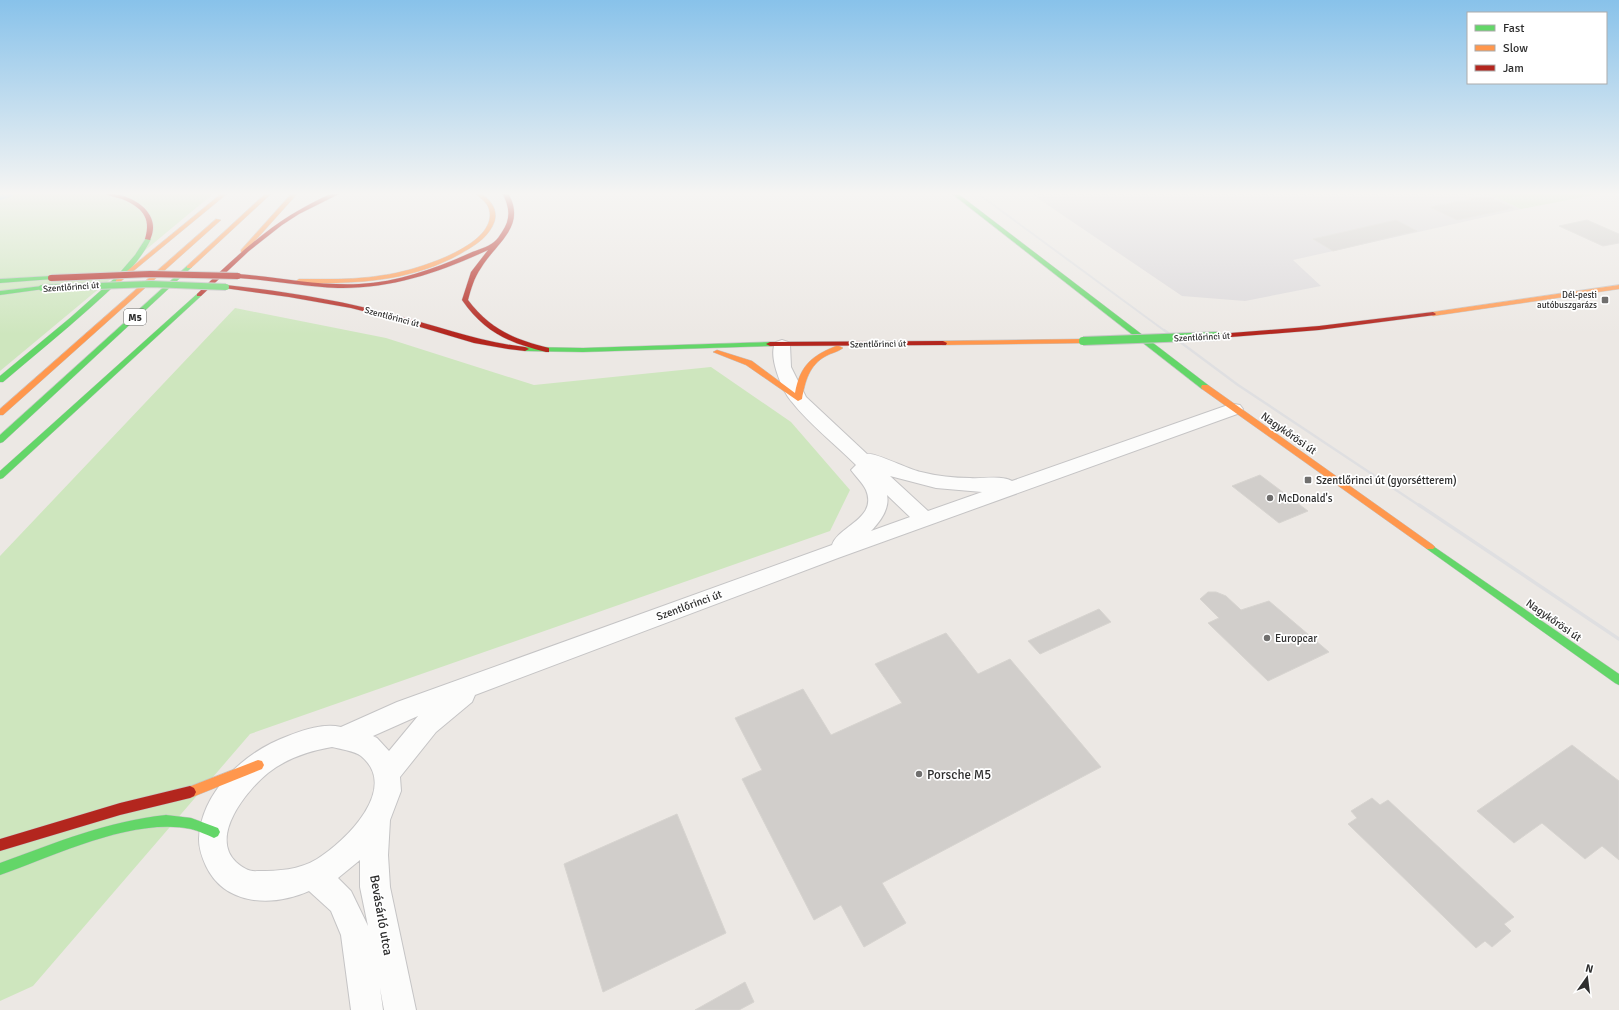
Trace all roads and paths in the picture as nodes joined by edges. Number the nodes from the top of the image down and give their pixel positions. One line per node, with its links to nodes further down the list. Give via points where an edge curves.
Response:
1 (147, 240): 15 (main road, via 144,249)
2 (168, 240): 15 (main road)
3 (195, 240): 24 (main road, M5)
4 (218, 240): 25 (main road, M5)
5 (253, 240): 11 (main road, M5)
6 (259, 240): 11 (main road)
7 (477, 240): 13 (main road, via 458,253 416,270 380,278)
8 (499, 240): 10 (main road)
9 (1015, 240): 23 (main road, Nagykőrösi út)
10 (497, 243): 13 (main road, via 459,263 408,279 344,286); 20 (main road, via 467,286 465,300 476,318 497,335)
11 (233, 263): 27 (main road, M5)
12 (0, 281): 13 (main road, bridge, via 150,274 238,276)
13 (299, 281)
14 (1619, 287): 17 (main road, Szentlőrinci út, bridge, via 1434,315 1279,332 1083,341)
15 (107, 290): 21 (main road)
16 (0, 293): 20 (main road, Szentlőrinci út, bridge, via 42,288 151,284 226,287 338,303 481,343)
17 (864, 344): 18 (main road, Szentlőrinci út); 22 (main road, via 838,348 824,353 810,363 802,376)
18 (782, 345): 19 (main road, Szentlőrinci út); 22 (street, via 783,367)
19 (682, 346): 20 (main road, Szentlőrinci út); 22 (main road, via 740,358 753,364)
20 (546, 350)
21 (0, 380)
22 (798, 399): 26 (street, via 816,419)
23 (1234, 409): 28 (street, Szentlőrinci út); 31 (main road, Nagykőrösi út)
24 (0, 413)
25 (0, 440)
26 (852, 450): 28 (street, via 894,471 938,483 964,486); 29 (street); 30 (street, via 859,466 876,491 876,509 868,522)
27 (0, 476)
28 (1021, 485): 29 (street, Szentlőrinci út)
29 (924, 519): 30 (street, Szentlőrinci út)
30 (831, 553): 32 (street, Szentlőrinci út)
31 (1619, 680)
32 (476, 684): 33 (street, Szentlőrinci út, via 406,710); 35 (street, Szentlőrinci út, via 427,724)
33 (345, 737): 34 (street, via 317,738 302,742 282,750); 35 (street, via 361,741 373,749 380,756)
34 (258, 765): 37 (street, via 228,796); 38 (main road, via 200,790 120,809)
35 (387, 773): 36 (street, via 388,788)
36 (377, 820): 40 (street, via 355,848); 42 (street, Bevásárló utca, via 375,887)
37 (214, 832): 39 (main road, via 189,823 163,821 137,824 109,831); 40 (street, via 217,861 226,873 239,881 256,886 275,886)
38 (0, 845)
39 (0, 869)
40 (314, 876): 41 (street, via 341,901 356,934)
41 (367, 1010)
42 (400, 1010)

